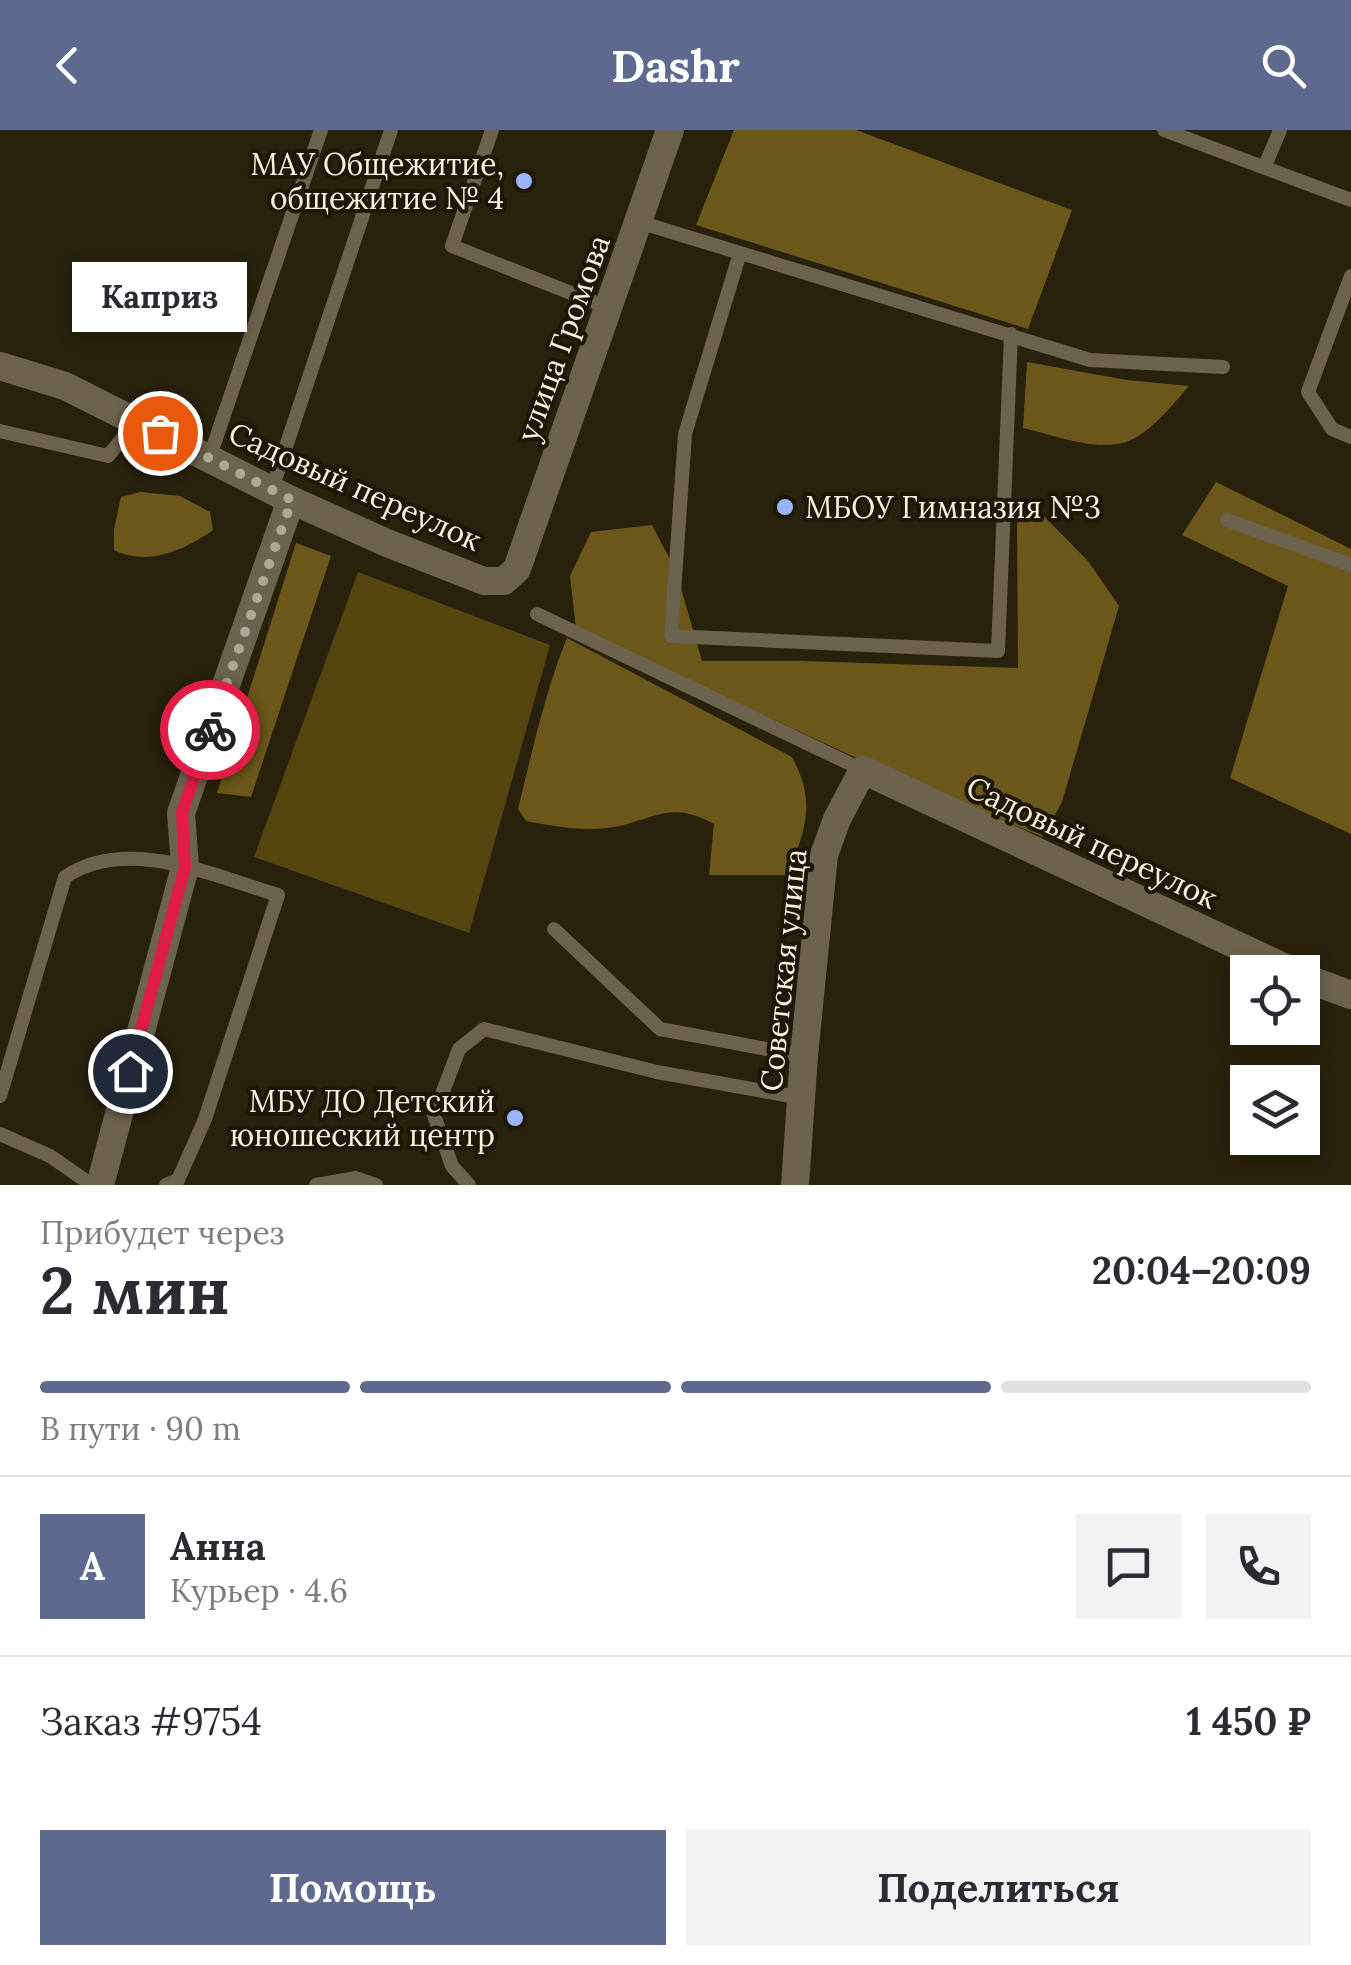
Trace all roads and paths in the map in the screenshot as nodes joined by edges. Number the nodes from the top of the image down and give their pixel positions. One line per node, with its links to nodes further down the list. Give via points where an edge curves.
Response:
1 (321, 130): 19 (lane)
2 (391, 130): 20 (lane)
3 (492, 130): 12 (lane, via 452,246)
4 (670, 130): 9 (street, улица Громова)
5 (1164, 130): 7 (lane)
6 (1280, 130): 7 (lane)
7 (1265, 166): 8 (lane)
8 (1351, 200)
9 (639, 222): 10 (lane); 12 (street, улица Громова)
10 (740, 253): 13 (lane); 13 (lane, via 685,434 672,636 998,651)
11 (1351, 276): 18 (lane, via 1308,392 1332,429)
12 (610, 308): 23 (street, улица Громова)
13 (1011, 334): 15 (lane, via 1090,360)
14 (0, 366): 16 (street, Садовый переулок, via 66,386)
15 (1223, 367)
16 (136, 422): 17 (lane, via 108,456); 19 (street, Садовый переулок)
17 (0, 432)
18 (1351, 437)
19 (210, 456): 20 (street, Садовый переулок)
20 (282, 494): 23 (street, Садовый переулок, via 484,580 504,580); 26 (street, via 182,813)
21 (1227, 520): 22 (lane)
22 (1351, 565)
23 (516, 569)
24 (536, 614): 25 (lane)
25 (863, 770): 28 (street, Садовый переулок); 31 (street, Советская улица, via 824,855)
26 (185, 867): 32 (lane, via 129,858 84,865 66,878); 35 (lane, via 278,895 205,1120); 37 (street)
27 (554, 929): 31 (lane, via 660,1029)
28 (1258, 955)
29 (1320, 983): 30 (street)
30 (1351, 995)
31 (804, 1056): 33 (street, Советская улица)
32 (0, 1096)
33 (802, 1098): 40 (lane, via 658,1072 484,1029 459,1048 434,1115 452,1166); 41 (street, Советская улица)
34 (0, 1134): 36 (lane, via 50,1156)
35 (177, 1183)
36 (92, 1185)
37 (100, 1185)
38 (316, 1185): 39 (lane, via 356,1178)
39 (376, 1185)
40 (470, 1185)
41 (795, 1185)

